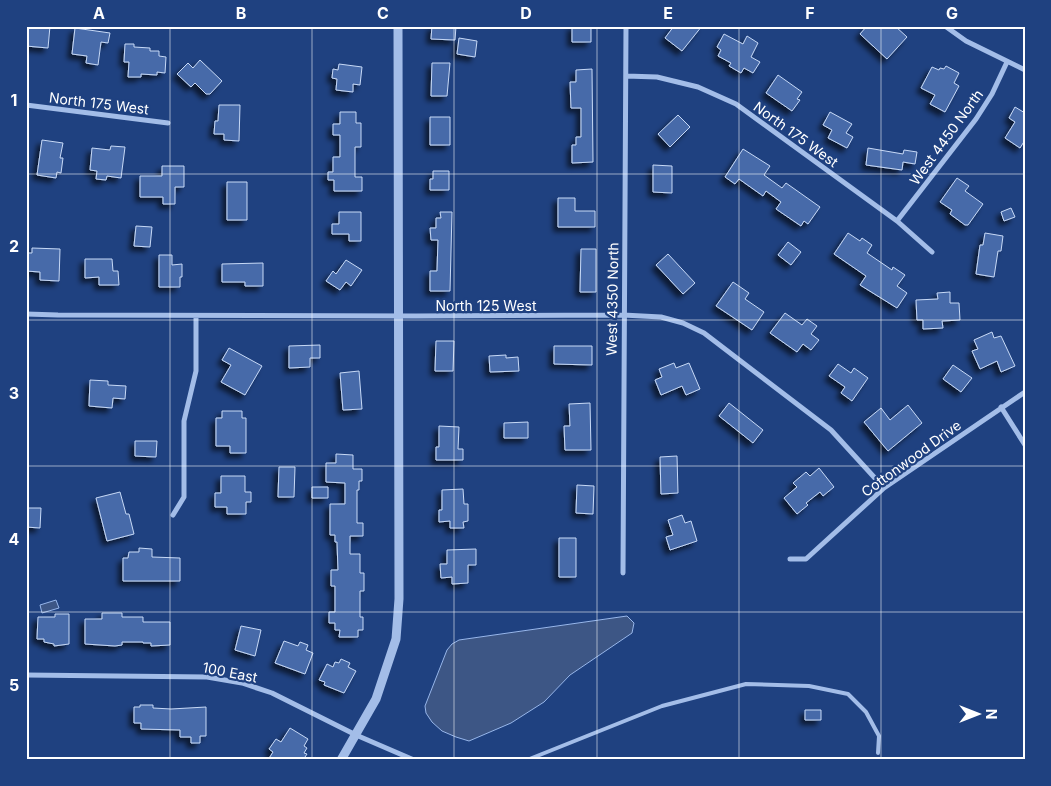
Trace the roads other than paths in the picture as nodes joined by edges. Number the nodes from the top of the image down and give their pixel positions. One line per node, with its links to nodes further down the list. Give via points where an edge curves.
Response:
1 (398, 26): 14 (street)
2 (626, 26): 6 (street, West 4350 North)
3 (945, 26): 4 (street, via 966,42)
4 (1006, 62): 5 (street); 9 (street, West 4450 North, via 992,94 976,119)
5 (1025, 70)
6 (626, 76): 9 (street, North 175 West, via 657,77 698,87 736,104); 12 (street, West 4350 North)
7 (26, 105): 8 (street, North 175 West)
8 (168, 123)
9 (897, 221): 10 (street, North 175 West)
10 (932, 252)
11 (26, 314): 13 (street, North 125 West)
12 (623, 315): 14 (street, North 125 West); 18 (street, North 125 West, via 661,317 704,333 831,430); 21 (street, West 4350 North)
13 (196, 316): 14 (street, North 125 West); 19 (street, via 196,370 184,421 184,497)
14 (398, 316): 23 (street, via 399,599 396,639 376,699)
15 (1025, 392): 16 (street, Cottonwood Drive)
16 (1002, 407): 17 (street); 18 (street, Cottonwood Drive)
17 (1025, 445)
18 (884, 488): 20 (street, Cottonwood Drive, via 806,559)
19 (173, 516)
20 (790, 559)
21 (623, 573)
22 (26, 675): 23 (street, 100 East, via 207,677 242,683 272,693)
23 (356, 734): 25 (street); 26 (street, 100 East)
24 (878, 753): 27 (lane, via 879,736 866,712 848,694 809,686 746,684 662,706)
25 (340, 760)
26 (414, 760)
27 (527, 760)

